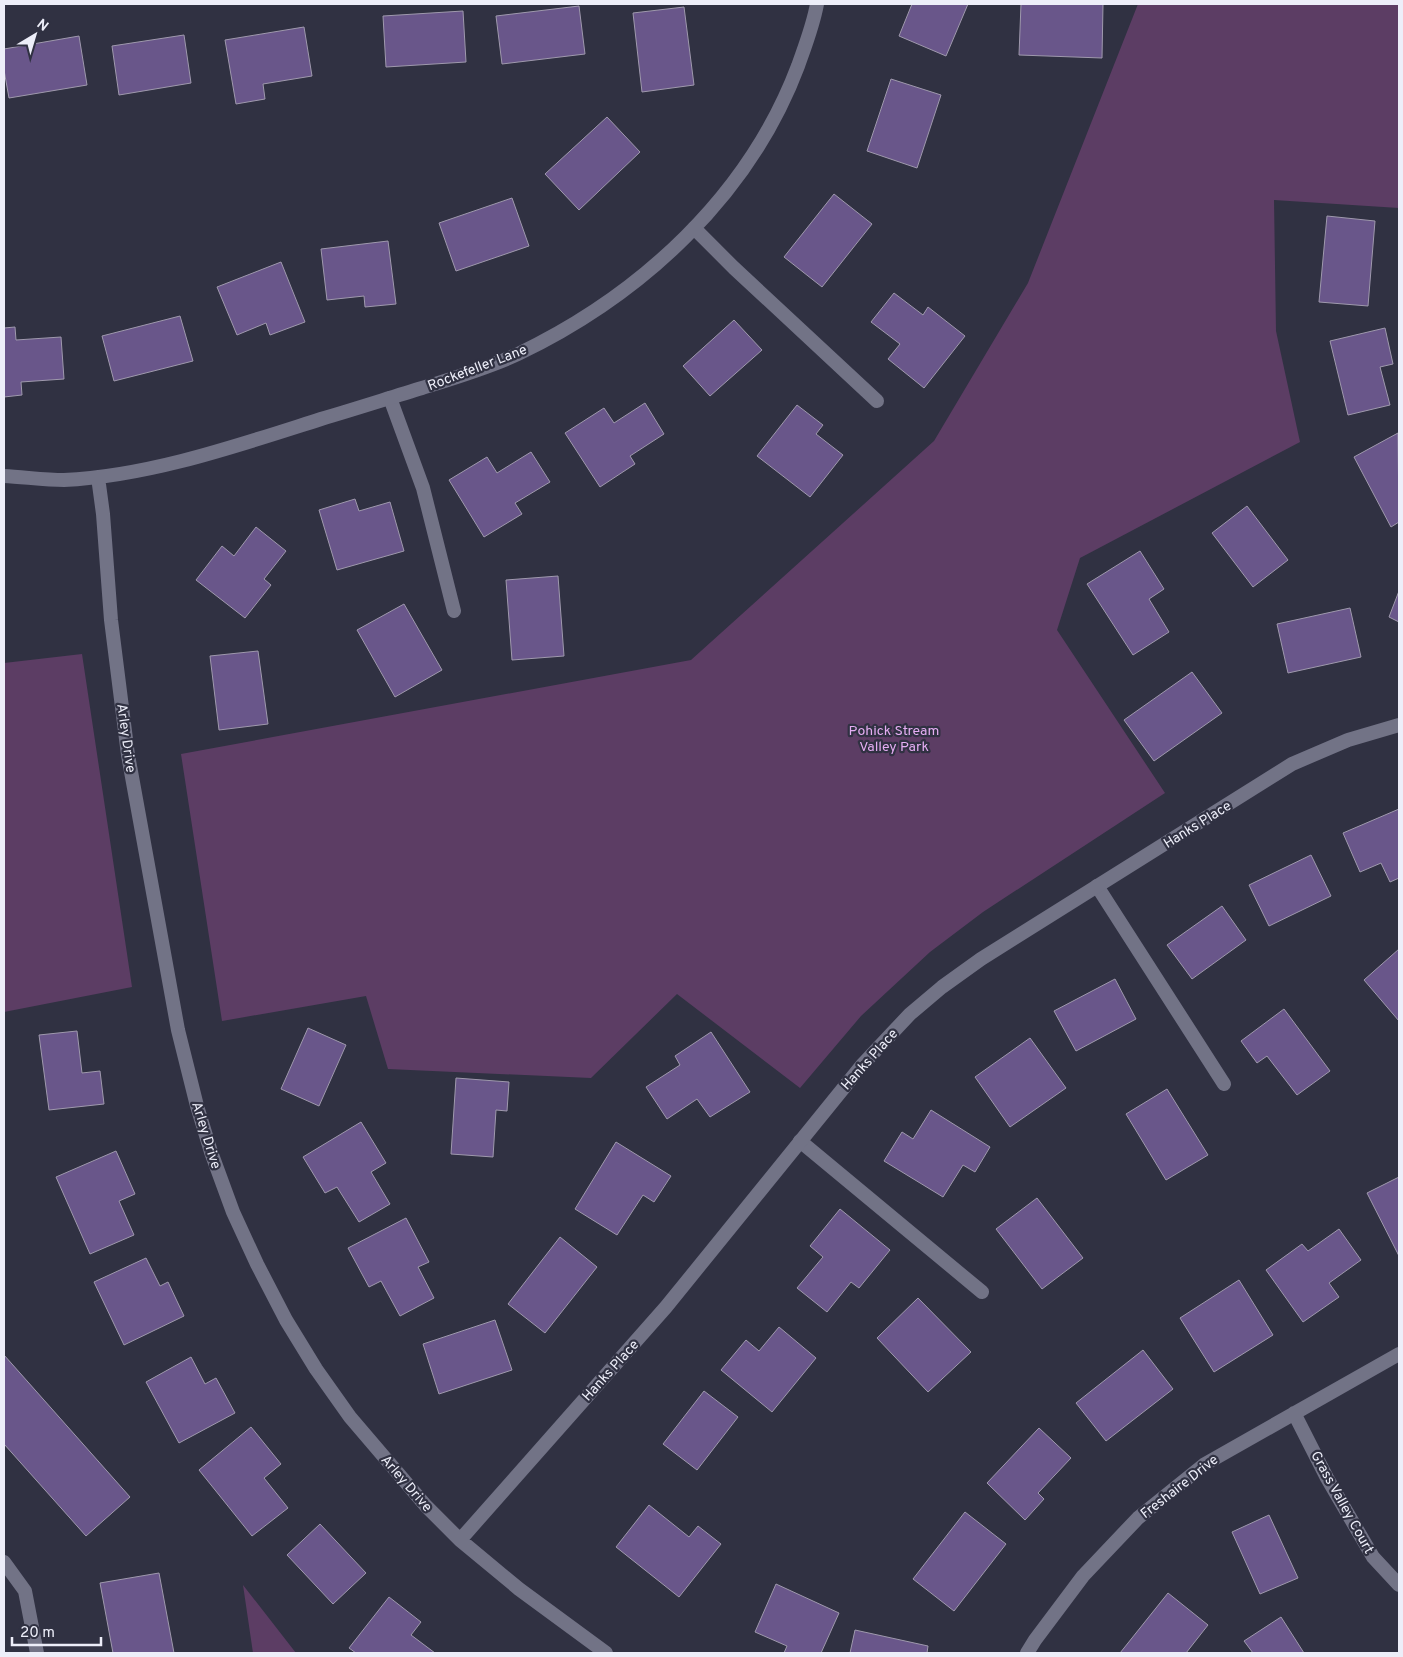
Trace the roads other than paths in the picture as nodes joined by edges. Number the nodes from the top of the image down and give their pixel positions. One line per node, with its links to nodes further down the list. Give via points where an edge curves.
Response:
1 (818, 4): 2 (street, Rockefeller Lane, via 814,24 774,118 731,185)
2 (694, 228): 3 (street, Rockefeller Lane, via 624,291 572,326 516,355); 4 (street)
3 (390, 398): 6 (street, Rockefeller Lane, via 171,464); 7 (street, via 423,488)
4 (876, 401)
5 (4, 476): 6 (street, Rockefeller Lane, via 62,480)
6 (98, 477): 15 (street, Arley Drive, via 128,755 178,1030 211,1152 257,1264 316,1369 350,1417 426,1506)
7 (454, 611)
8 (1399, 725): 9 (street, Hanks Place, via 1348,740 1292,764)
9 (1097, 886): 10 (street); 11 (street, Hanks Place, via 981,959 910,1014 863,1064)
10 (1224, 1084)
11 (800, 1141): 12 (street); 15 (street, Hanks Place, via 666,1307)
12 (982, 1292)
13 (1399, 1354): 14 (street, Freshaire Drive)
14 (1294, 1413): 17 (street, Grass Valley Court, via 1373,1557); 20 (street, Freshaire Drive, via 1205,1464 1138,1518 1083,1576)
15 (460, 1540): 19 (street, Arley Drive, via 519,1589)
16 (4, 1562): 18 (street, via 25,1591)
17 (1399, 1585)
18 (37, 1653)
19 (606, 1653)
20 (1027, 1653)

